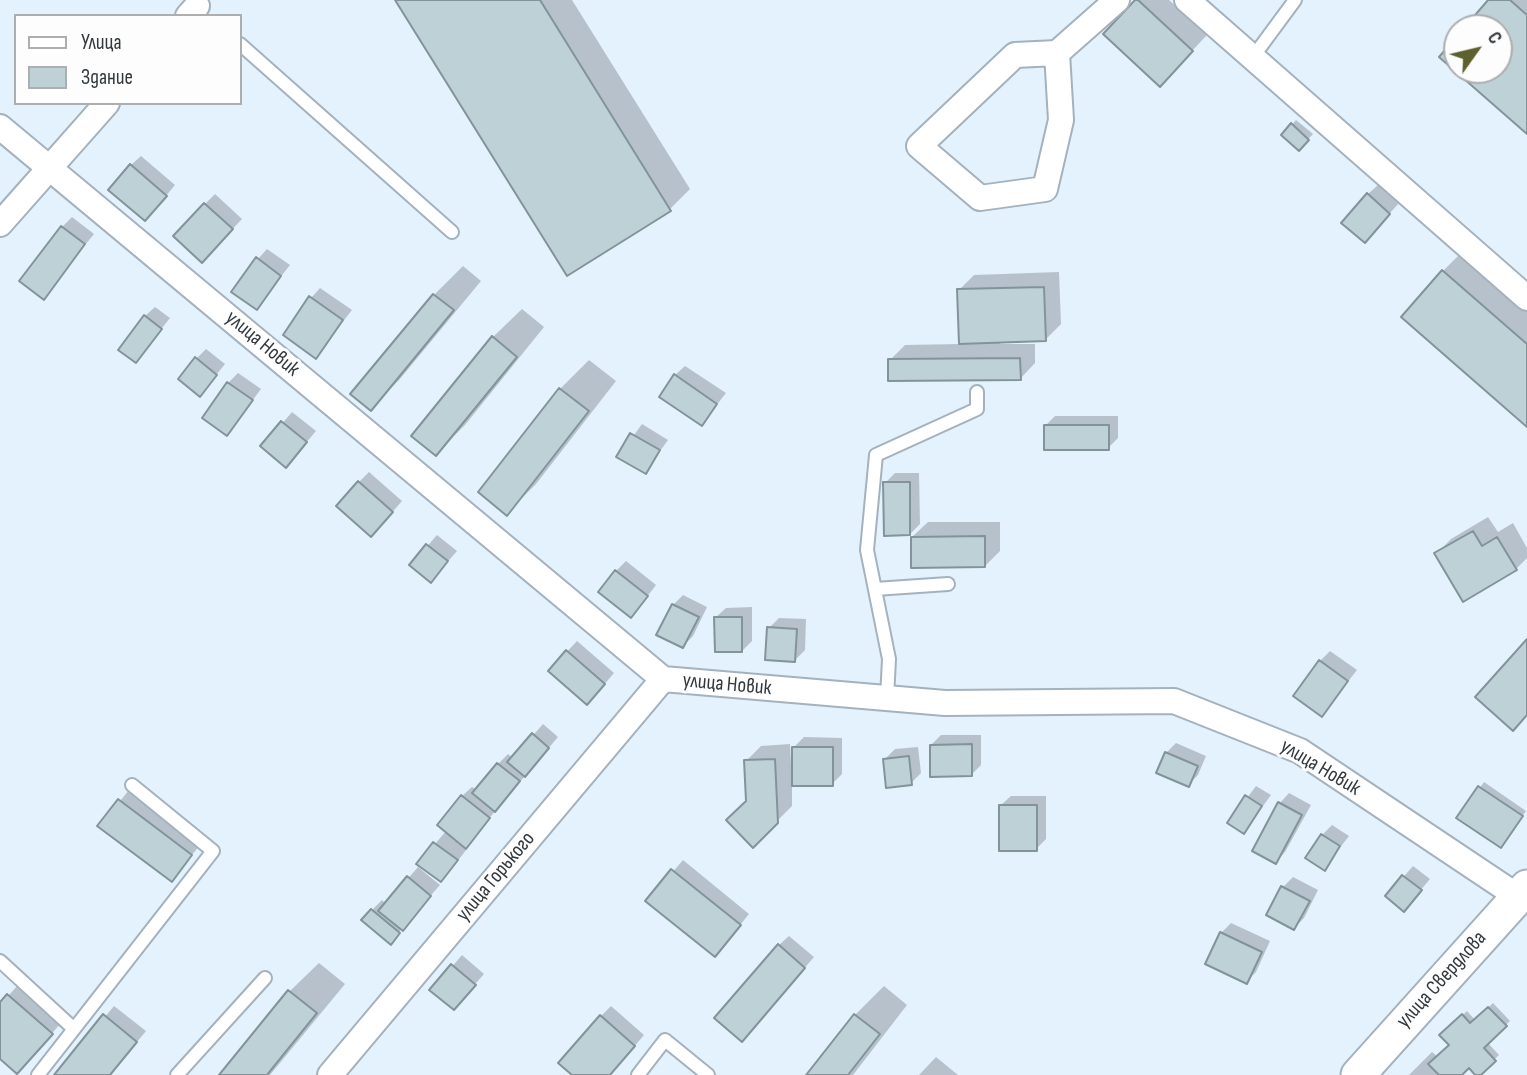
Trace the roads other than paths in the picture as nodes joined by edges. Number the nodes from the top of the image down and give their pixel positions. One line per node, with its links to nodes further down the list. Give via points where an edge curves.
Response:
1 (1118, 0): 5 (street)
2 (1187, 0): 6 (street)
3 (1295, 0): 6 (lane)
4 (242, 46): 11 (lane)
5 (1057, 54): 5 (street, via 1061,120 1045,189 980,198 919,146 1015,55)
6 (1253, 57): 12 (street)
7 (105, 105): 9 (street)
8 (0, 127): 9 (street, улица Новик)
9 (49, 165): 10 (street); 16 (street, улица Новик)
10 (0, 224)
11 (452, 232)
12 (1527, 298)
13 (976, 392): 15 (lane, via 977,409 876,454 867,550)
14 (948, 584): 15 (lane)
15 (875, 589): 17 (lane, via 889,659)
16 (663, 679): 17 (street, улица Новик); 25 (street, улица Горького)
17 (887, 698): 19 (street, улица Новик, via 945,703 1174,701 1300,751)
18 (132, 785): 22 (lane, via 213,851)
19 (1524, 893): 28 (main road, улица Свердлова)
20 (0, 961): 22 (lane)
21 (265, 978): 24 (lane)
22 (74, 1029): 23 (lane)
23 (38, 1075)
24 (177, 1075)
25 (331, 1075)
26 (638, 1075): 27 (lane, via 665,1040)
27 (708, 1075)
28 (1358, 1075)

